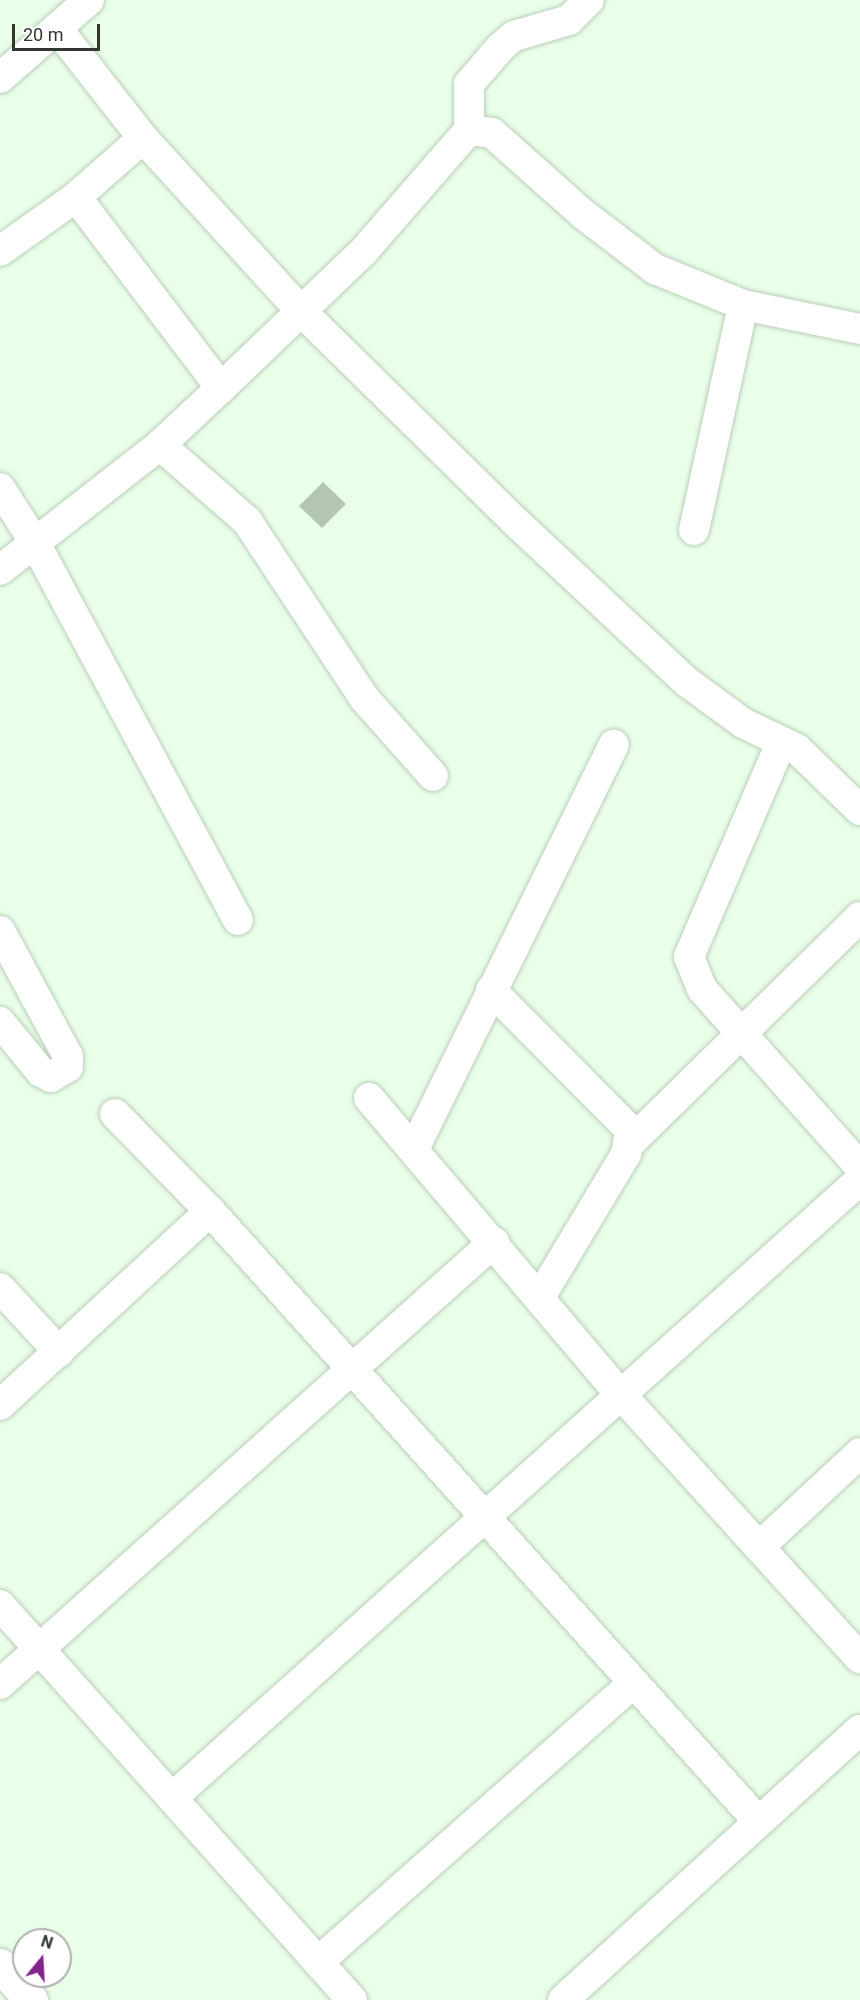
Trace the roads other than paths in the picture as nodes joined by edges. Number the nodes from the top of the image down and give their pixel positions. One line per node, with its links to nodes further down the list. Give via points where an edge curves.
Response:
1 (89, 0): 3 (street)
2 (589, 0): 5 (street, via 569,20 514,36 500,48 469,84)
3 (59, 31): 4 (street); 6 (street)
4 (0, 78)
5 (469, 130): 9 (street, via 492,133 583,214 655,268); 10 (street, via 363,252)
6 (142, 138): 7 (street); 10 (street)
7 (76, 197): 8 (street); 12 (street)
8 (0, 251)
9 (743, 305): 11 (street); 15 (street)
10 (302, 312): 12 (street); 18 (street, via 687,682 743,723)
11 (860, 329)
12 (221, 388): 13 (street)
13 (160, 445): 16 (street); 20 (street, via 247,520 364,698)
14 (0, 488): 16 (street)
15 (694, 530)
16 (35, 543): 17 (street); 23 (street)
17 (0, 570)
18 (781, 743): 21 (street, via 818,766); 27 (street, via 688,957 702,989)
19 (614, 745): 25 (street)
20 (432, 777)
21 (860, 810)
22 (860, 917): 27 (street)
23 (238, 920)
24 (0, 931): 26 (street, via 68,1056 68,1067 51,1077 40,1072)
25 (491, 990): 30 (street, via 622,1118); 31 (street)
26 (0, 1022)
27 (738, 1032): 30 (street); 32 (street)
28 (369, 1098): 31 (street)
29 (115, 1114): 34 (street)
30 (631, 1142): 37 (street)
31 (414, 1149): 35 (street)
32 (860, 1167)
33 (860, 1180): 40 (street)
34 (210, 1211): 38 (street); 39 (street)
35 (494, 1242): 37 (street); 39 (street)
36 (0, 1288): 38 (street)
37 (540, 1297): 40 (street)
38 (59, 1352): 41 (street)
39 (348, 1368): 43 (street); 46 (street)
40 (623, 1396): 43 (street); 44 (street)
41 (0, 1405)
42 (860, 1453): 44 (street)
43 (485, 1519): 48 (street); 51 (street)
44 (759, 1547): 47 (street)
45 (0, 1605): 46 (street)
46 (39, 1649): 49 (street); 51 (street)
47 (860, 1658)
48 (633, 1683): 52 (street); 53 (street)
49 (0, 1684)
50 (860, 1730): 52 (street)
51 (172, 1798): 53 (street)
52 (759, 1822): 57 (street)
53 (318, 1962): 56 (street)
54 (0, 1965): 55 (main road)
55 (32, 2000)
56 (352, 2000)
57 (563, 2000)

